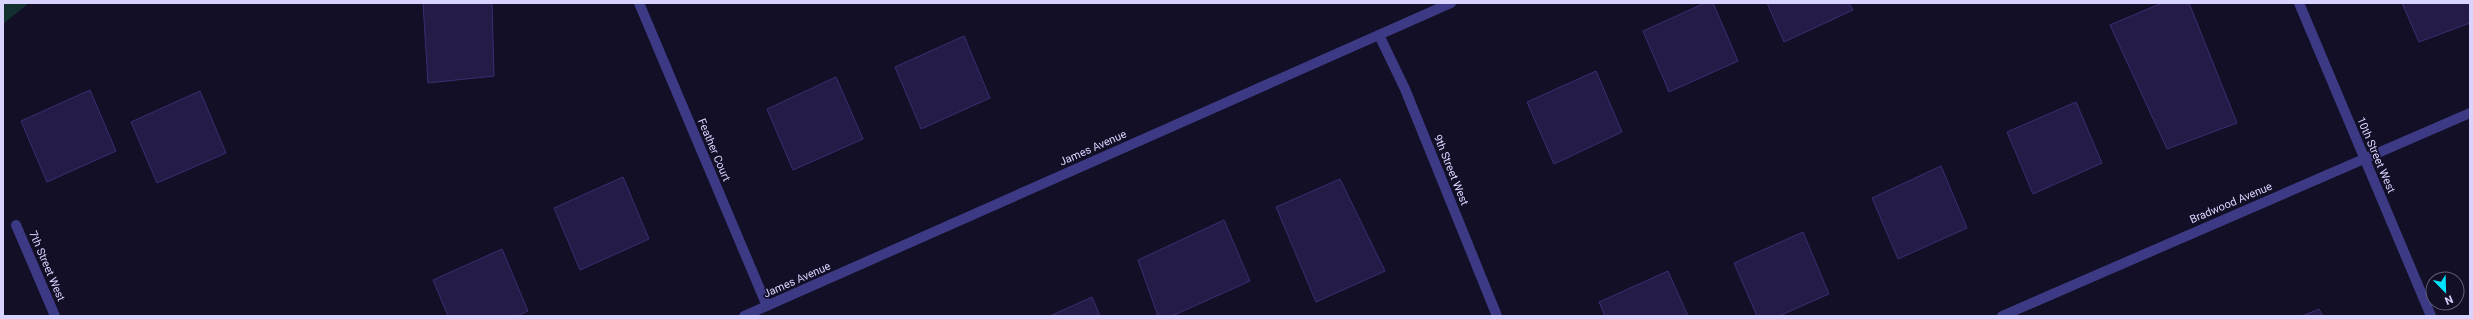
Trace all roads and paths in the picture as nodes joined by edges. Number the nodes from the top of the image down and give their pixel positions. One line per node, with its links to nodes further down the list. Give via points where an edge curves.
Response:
1 (640, 3): 8 (street, Feather Court)
2 (1451, 3): 4 (street, James Avenue)
3 (2299, 3): 6 (street, 10th Street West)
4 (1379, 35): 8 (street, James Avenue); 11 (street, 9th Street West, via 1405,88)
5 (2470, 113): 6 (street, Bradwood Avenue)
6 (2365, 158): 12 (street, Bradwood Avenue); 13 (street, 10th Street West)
7 (16, 225): 9 (street, 7th Street West)
8 (767, 306): 10 (street, James Avenue)
9 (55, 316)
10 (744, 316)
11 (1497, 316)
12 (2002, 316)
13 (2431, 316)

